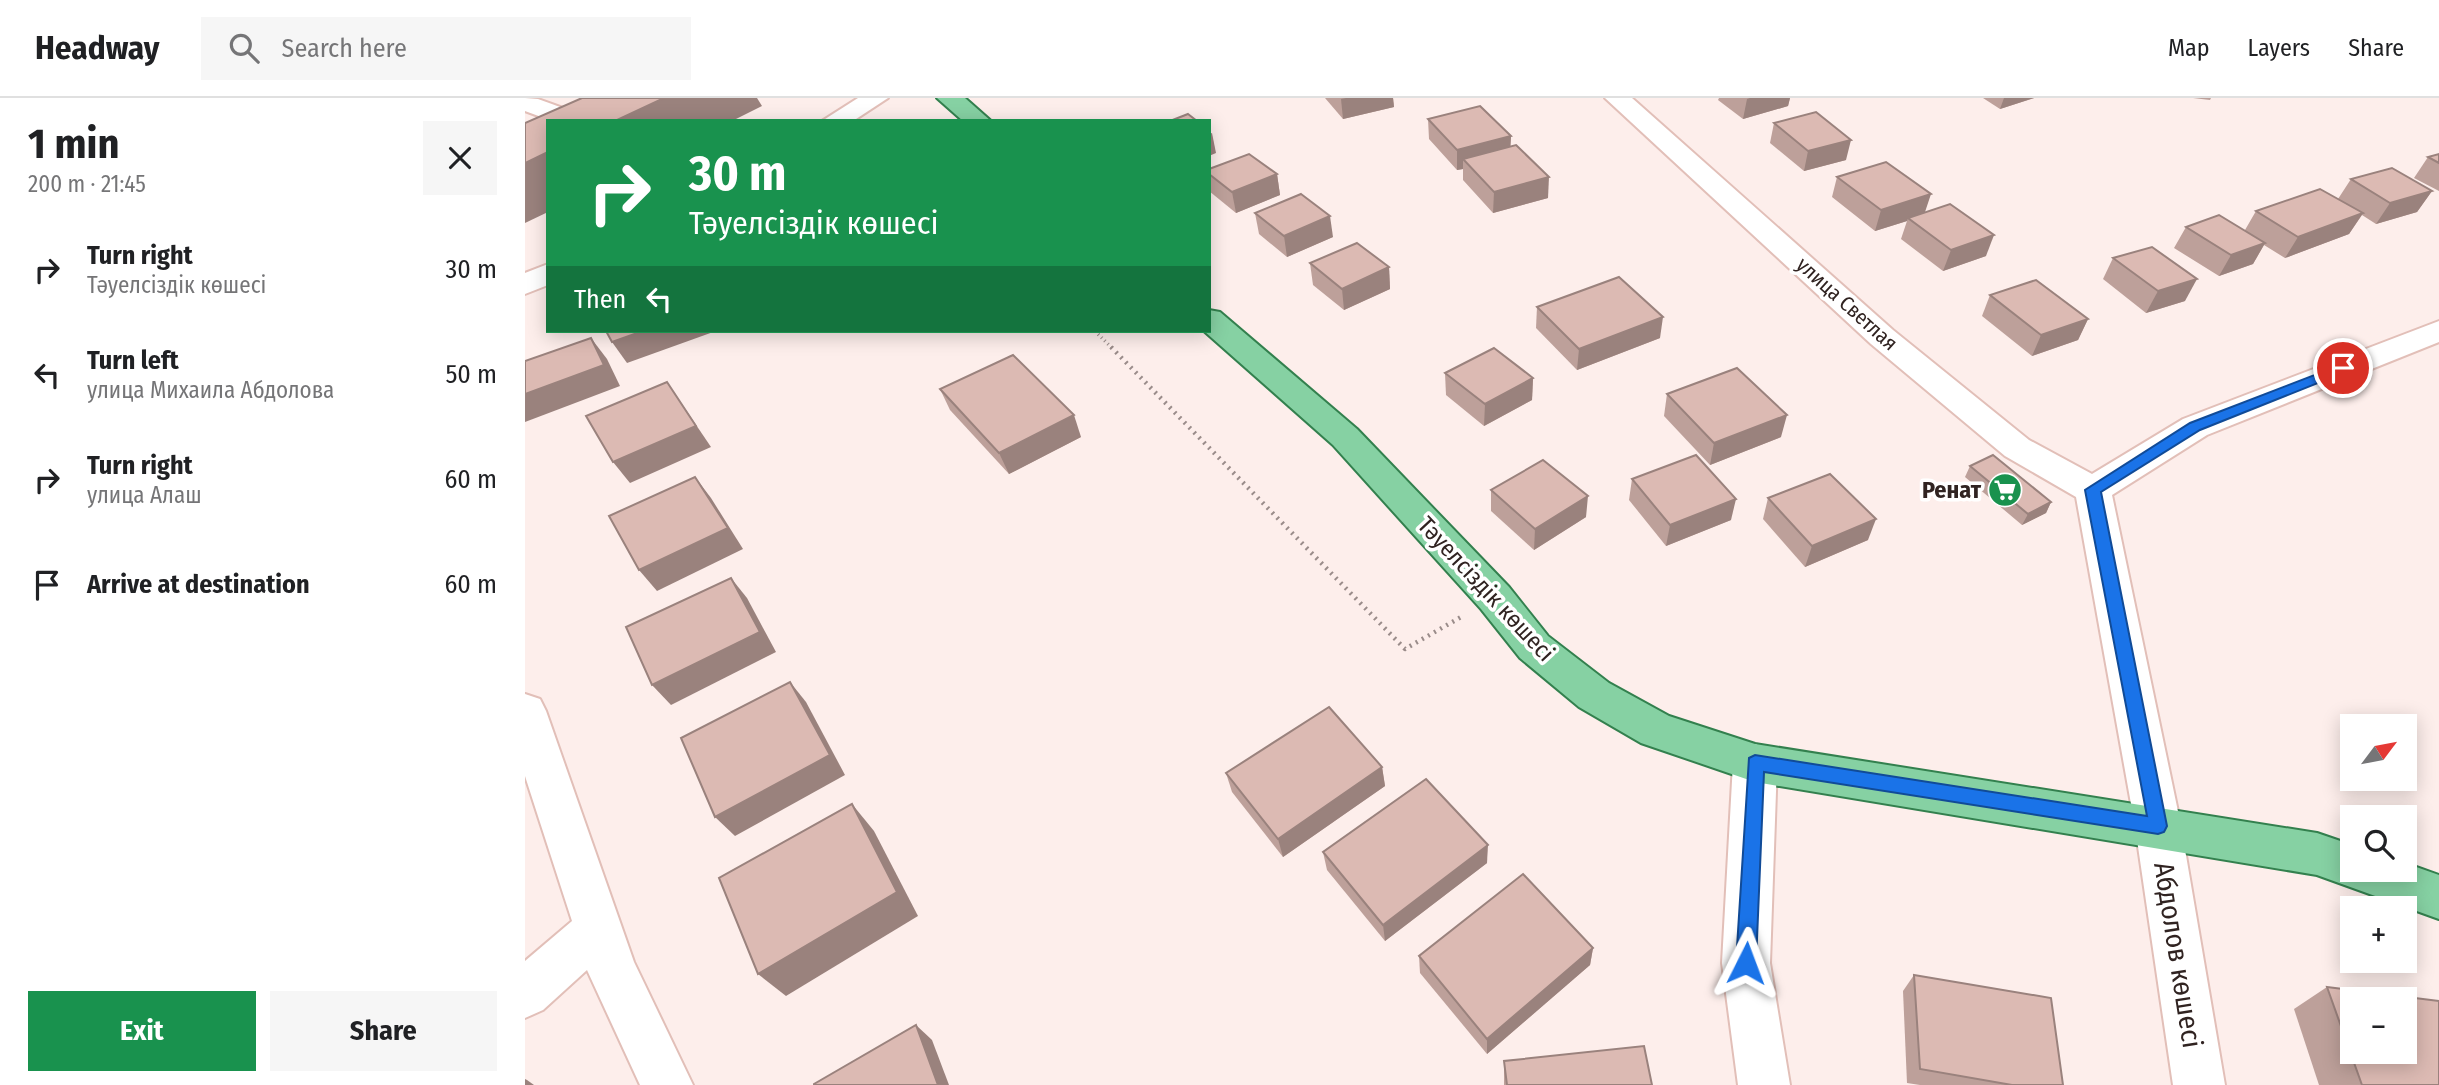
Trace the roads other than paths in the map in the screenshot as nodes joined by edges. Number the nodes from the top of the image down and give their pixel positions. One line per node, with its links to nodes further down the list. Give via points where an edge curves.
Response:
1 (876, 98): 6 (street)
2 (949, 98): 7 (main road)
3 (1617, 98): 12 (street, улица Светлая, via 1882,337 2017,448)
4 (529, 104): 5 (street)
5 (570, 119)
6 (838, 119)
7 (976, 119)
8 (546, 274): 9 (street)
9 (525, 285)
10 (1211, 321): 14 (main road, Тәуелсіздік көшесі, via 1345,437 1495,598 1534,647 1594,695 1656,730)
11 (2439, 331): 12 (street, via 2195,426)
12 (2093, 490): 15 (street, Абдолов көшесі)
13 (525, 711): 19 (street)
14 (1755, 763): 15 (main road, Тәуелсіздік көшесі); 22 (street, via 1746,963)
15 (2158, 826): 16 (main road, Тәуелсіздік көшесі); 23 (street, Абдолов көшесі)
16 (2340, 862)
17 (2397, 882): 18 (main road)
18 (2439, 897)
19 (599, 928): 20 (street); 21 (street, via 613,970)
20 (525, 993)
21 (667, 1085)
22 (1764, 1085)
23 (2199, 1085)

